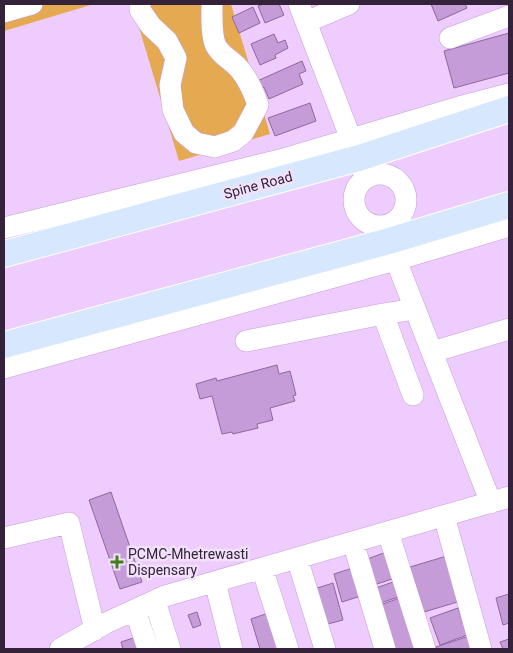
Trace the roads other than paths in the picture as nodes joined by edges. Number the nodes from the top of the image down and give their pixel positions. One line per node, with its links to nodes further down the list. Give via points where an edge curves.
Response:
1 (32, 4): 5 (street)
2 (140, 4): 3 (street, via 140,10 167,41 176,58 170,85 172,110 184,133 196,143 215,147 233,141 243,133 258,105 240,70 215,45)
3 (212, 4)
4 (348, 4): 6 (street)
5 (4, 12)
6 (303, 13): 11 (street)
7 (509, 16): 8 (street)
8 (450, 38)
9 (509, 94): 11 (street, via 459,107)
10 (509, 109): 11 (main road, Spine Road)
11 (359, 159): 14 (street, Spine Road, via 280,160); 15 (street, via 360,184 354,200 355,209); 15 (street, via 374,175 383,174 399,181 407,196 404,213 391,224); 16 (main road, Spine Road)
12 (509, 205): 15 (main road)
13 (509, 226): 15 (street)
14 (4, 228)
15 (389, 243): 17 (street); 21 (main road); 23 (street)
16 (4, 254)
17 (415, 309): 18 (street); 22 (street)
18 (383, 314): 20 (street); 24 (street)
19 (509, 329): 22 (street)
20 (246, 341)
21 (4, 345)
22 (432, 352): 25 (street)
23 (4, 368)
24 (414, 395)
25 (500, 500): 26 (street)
26 (444, 516): 27 (street); 44 (street)
27 (388, 532): 29 (street); 43 (street)
28 (4, 538): 35 (street, via 69,523)
29 (354, 542): 30 (street); 42 (street)
30 (297, 558): 31 (street); 41 (street)
31 (262, 568): 32 (street); 40 (street)
32 (215, 582): 33 (street); 39 (street)
33 (154, 601): 34 (street); 38 (street)
34 (135, 610): 35 (street); 37 (street)
35 (95, 630): 36 (street)
36 (60, 649)
37 (148, 649)
38 (170, 649)
39 (232, 649)
40 (288, 649)
41 (325, 649)
42 (385, 649)
43 (425, 649)
44 (481, 649)

